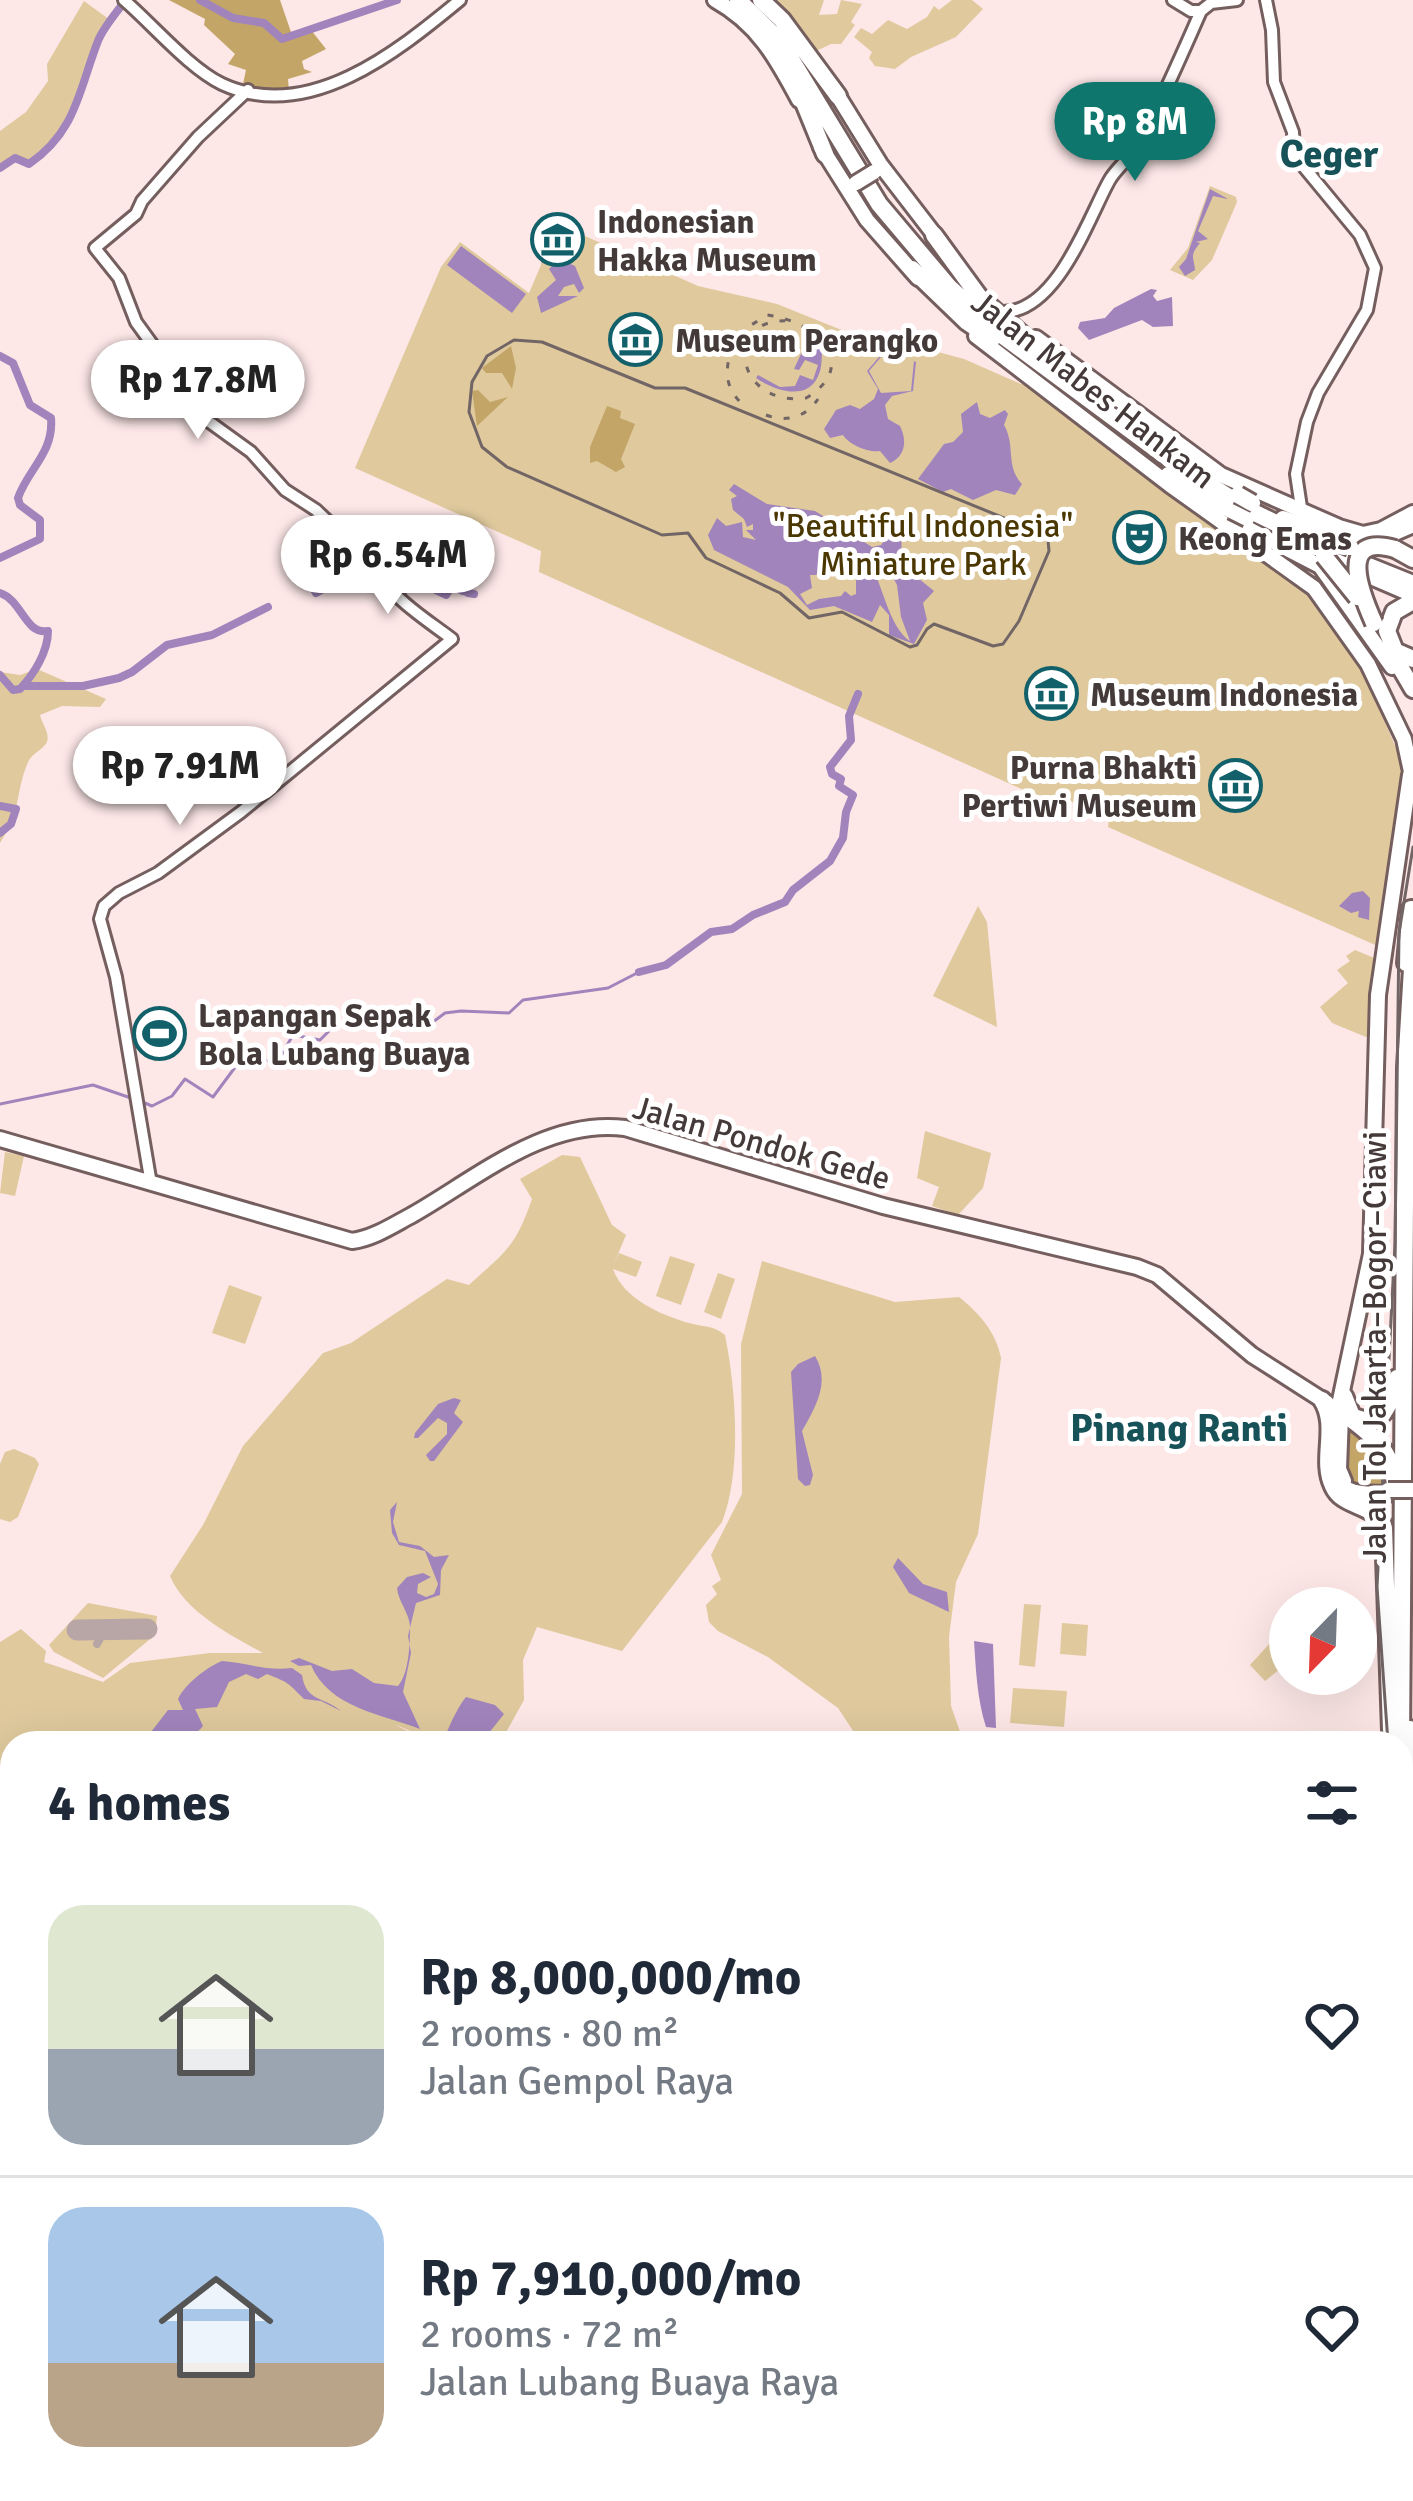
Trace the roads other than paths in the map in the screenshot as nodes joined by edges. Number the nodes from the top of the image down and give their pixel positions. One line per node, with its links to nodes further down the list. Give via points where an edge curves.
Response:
1 (460, 0): 11 (main road, via 326,86 286,97)
2 (716, 0): 13 (main road, Jalan Mabes Hankam, via 764,38)
3 (737, 0): 13 (highway, via 780,52); 21 (highway, via 780,41 916,252 976,313)
4 (748, 0): 21 (highway, via 797,52 920,247 980,309)
5 (764, 0): 12 (highway)
6 (1173, 0): 10 (main road)
7 (1237, 0): 10 (main road)
8 (1265, 0): 23 (main road, via 1274,82 1294,154 1360,235 1375,268 1367,310 1307,422 1296,474)
9 (126, 2): 11 (main road, via 219,82)
10 (1201, 11): 20 (main road, via 1079,248)
11 (248, 90): 45 (main road, via 136,214 95,247 157,351 175,398 251,452 354,546 371,550 385,584 452,639 224,825 107,902 100,919)
12 (838, 96): 14 (main road)
13 (825, 154): 15 (main road, Jalan Mabes Hankam)
14 (873, 166): 16 (main road, bridge); 18 (main road, Jalan Mabes Hankam)
15 (837, 176): 16 (main road); 17 (main road, Jalan Mabes Hankam)
16 (855, 182): 17 (main road)
17 (854, 201): 19 (main road, Jalan Mabes Hankam)
18 (934, 236): 20 (main road, Jalan Mabes Hankam); 21 (highway, via 980,298)
19 (912, 269): 21 (highway, via 983,334); 22 (main road, Jalan Mabes Hankam, via 1004,361 1124,448)
20 (1010, 315): 22 (main road, Jalan Mabes Hankam, via 1182,448)
21 (1077, 387): 22 (highway)
22 (1244, 508): 23 (main road, Jalan Mabes Hankam); 26 (highway); 29 (main road, via 1289,543); 31 (main road, Jalan Mabes Hankam, via 1320,566); 36 (main road, Jalan Mabes Hankam, via 1354,641 1400,730)
23 (1304, 512): 26 (main road, Jalan Mabes Hankam)
24 (1413, 513): 26 (main road)
25 (1401, 535): 26 (highway, bridge); 27 (highway); 32 (highway, bridge, via 1364,553 1356,568)
26 (1344, 546): 28 (highway); 29 (highway); 29 (main road, via 1345,539 1342,561); 32 (highway, bridge)
27 (1413, 559)
28 (1413, 574)
29 (1374, 575): 30 (highway); 31 (main road, via 1353,584)
30 (1413, 592): 33 (highway, via 1387,632 1395,651)
31 (1354, 611): 35 (main road, Jalan Mabes Hankam)
32 (1374, 623): 34 (highway)
33 (1413, 659)
34 (1413, 689)
35 (1413, 702)
36 (1410, 784): 38 (main road); 51 (main road, via 1378,995 1370,1254)
37 (1413, 811): 38 (main road)
38 (1404, 834): 51 (main road, via 1385,976 1374,1266)
39 (1412, 906): 40 (highway, Jalan Tol Jakarta–Bogor–Ciawi)
40 (1410, 948): 41 (highway, Jalan Tol Jakarta–Bogor–Ciawi)
41 (1406, 1068): 42 (highway); 46 (highway, Jalan Tol Jakarta–Bogor–Ciawi)
42 (1401, 1089)
43 (0, 1139): 45 (main road, Jalan Pondok Gede)
44 (1399, 1155): 46 (highway)
45 (150, 1182): 48 (main road, Jalan Pondok Gede, via 357,1241 525,1148 610,1127)
46 (1406, 1201): 50 (highway, Jalan Tol Jakarta–Bogor–Ciawi)
47 (996, 1219): 48 (main road, via 993,1228)
48 (975, 1226): 49 (main road, Jalan Pondok Gede, via 1157,1275)
49 (1232, 1338): 51 (main road, Jalan Pondok Gede); 51 (main road, Jalan Pondok Gede)
50 (1405, 1346): 51 (highway, via 1382,1416 1355,1418); 56 (highway, Jalan Tol Jakarta–Bogor–Ciawi)
51 (1336, 1404): 53 (highway, via 1390,1459); 53 (main road, via 1342,1479); 54 (highway, via 1332,1484 1381,1518)
52 (1413, 1494): 53 (main road, bridge); 57 (highway, Jalan Tol Jakarta–Bogor–Ciawi)
53 (1390, 1498): 54 (highway)
54 (1387, 1557): 55 (highway, via 1387,1683)
55 (1399, 1731)
56 (1401, 1731)
57 (1401, 1731)

